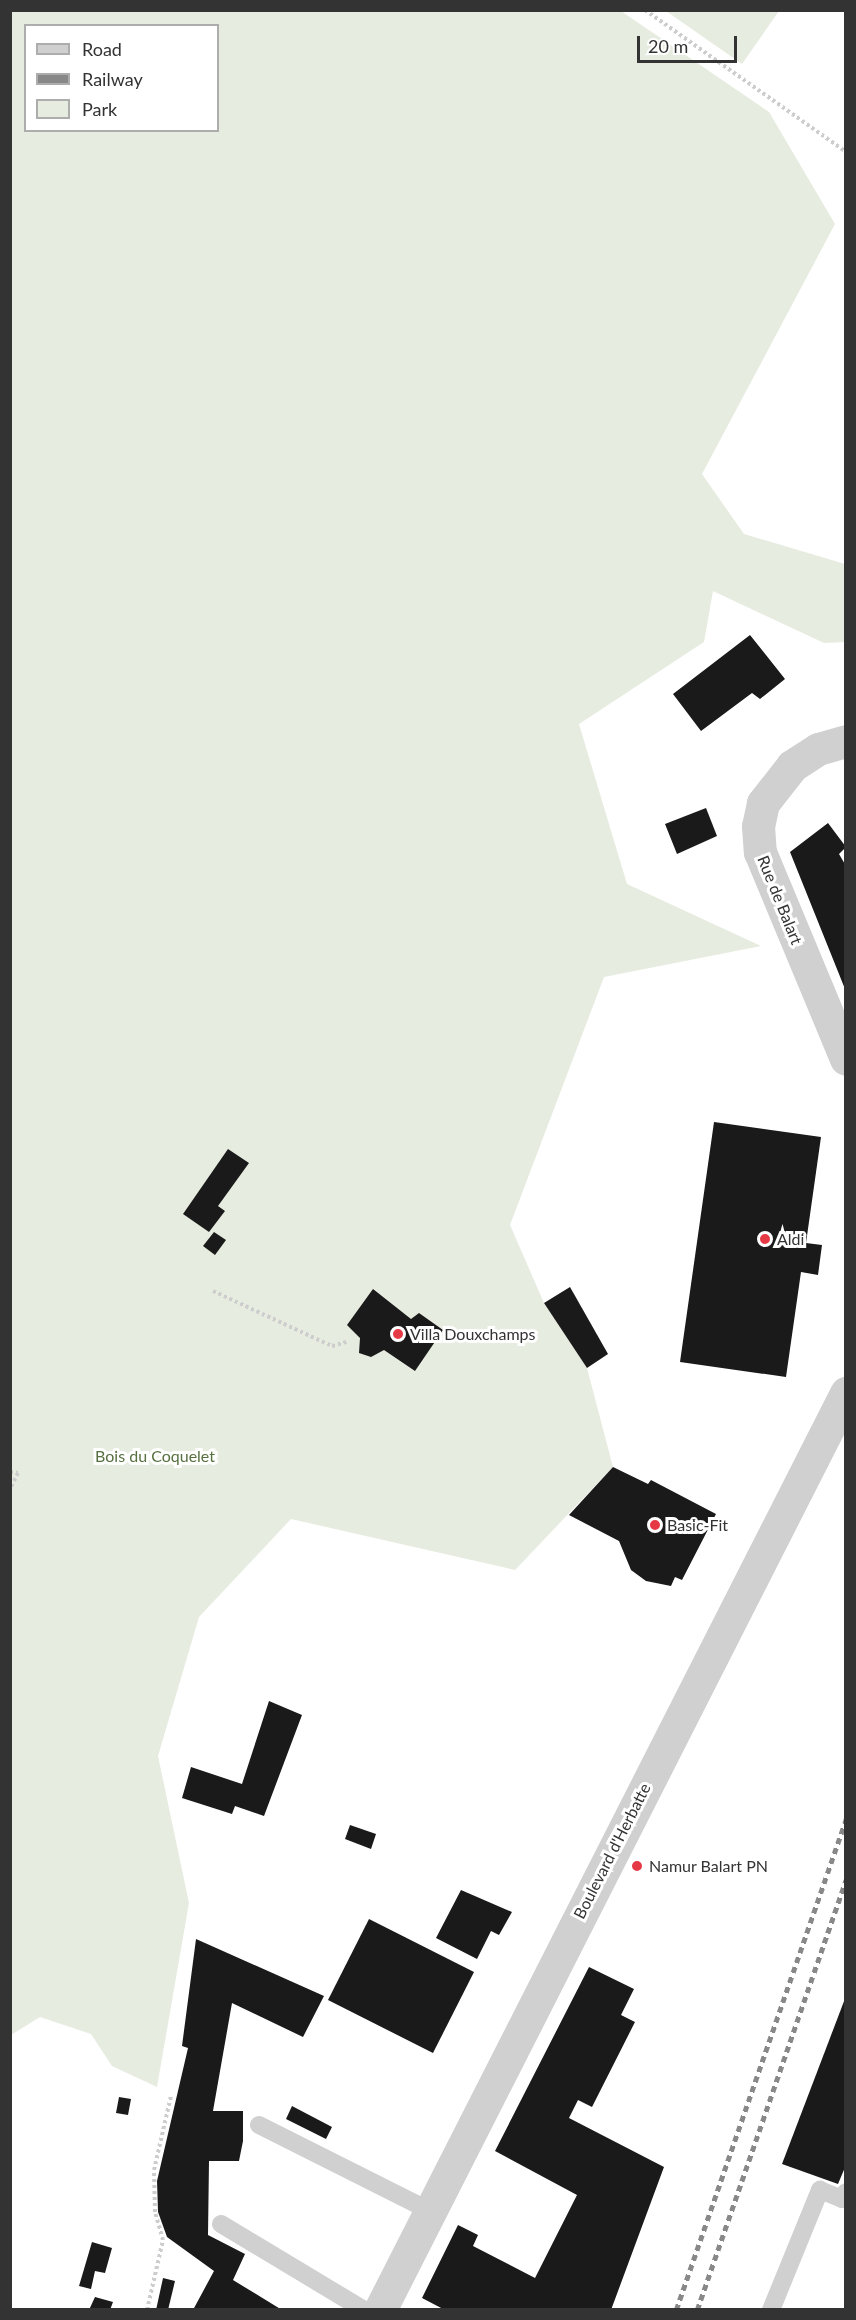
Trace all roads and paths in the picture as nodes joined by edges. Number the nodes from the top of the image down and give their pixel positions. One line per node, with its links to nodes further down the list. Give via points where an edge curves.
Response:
1 (645, 10): 2 (path)
2 (846, 152)
3 (846, 741): 4 (street, Rue de Balart, via 818,749 792,766 763,803 758,826 760,852)
4 (846, 1059)
5 (213, 1291): 6 (path, via 332,1346)
6 (346, 1342)
7 (846, 1393): 13 (street, Boulevard d'Herbatte)
8 (10, 1472): 9 (path, via 18,1473)
9 (10, 1489)
10 (171, 2096): 15 (path, via 154,2170 155,2212 164,2240)
11 (259, 2125): 13 (lane)
12 (846, 2192): 18 (lane, via 842,2199 820,2190)
13 (430, 2211): 17 (street, Boulevard d'Herbatte)
14 (221, 2224): 16 (lane)
15 (147, 2310)
16 (364, 2310)
17 (380, 2310)
18 (771, 2310)

